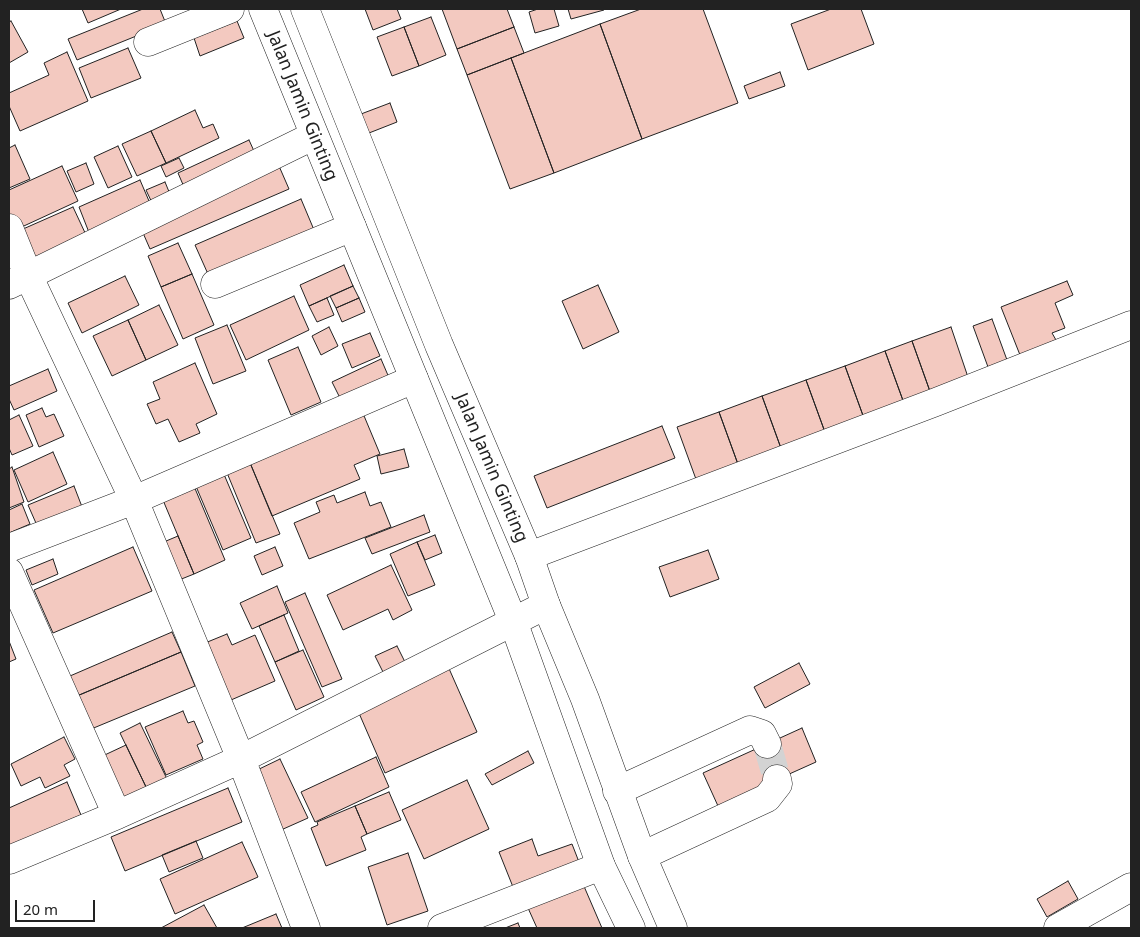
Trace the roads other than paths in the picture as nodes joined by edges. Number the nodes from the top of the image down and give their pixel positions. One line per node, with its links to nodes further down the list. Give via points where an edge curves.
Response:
1 (230, 9): 4 (main road)
2 (263, 9): 5 (main road, Jalan Jamin Ginting)
3 (305, 9): 14 (main road, Jalan Jamin Ginting, via 439,345)
4 (148, 42)
5 (314, 136): 6 (main road, Jalan Jamin Ginting); 8 (main road)
6 (352, 227): 9 (main road); 11 (main road, Jalan Jamin Ginting)
7 (9, 228): 8 (main road)
8 (18, 280): 12 (main road)
9 (215, 284)
10 (1131, 325): 14 (main road)
11 (414, 379): 12 (main road); 17 (main road, Jalan Jamin Ginting)
12 (134, 500): 13 (main road); 19 (main road)
13 (9, 548)
14 (529, 556): 16 (main road, Jalan Jamin Ginting)
15 (9, 572): 22 (main road)
16 (546, 605): 17 (main road); 21 (main road, Jalan Jamin Ginting, via 585,699)
17 (513, 621): 19 (main road); 25 (main road, Jalan Jamin Ginting)
18 (767, 744): 21 (main road, via 762,734 750,730)
19 (241, 759): 22 (main road); 27 (main road)
20 (777, 779): 23 (main road, via 778,784 767,798)
21 (617, 791): 23 (main road, Jalan Jamin Ginting)
22 (117, 815): 24 (main road)
23 (642, 856): 30 (main road, Jalan Jamin Ginting)
24 (9, 860)
25 (601, 866): 28 (main road); 29 (main road, Jalan Jamin Ginting)
26 (1131, 887): 31 (main road)
27 (306, 928)
28 (442, 928)
29 (631, 928)
30 (673, 928)
31 (1058, 928)

